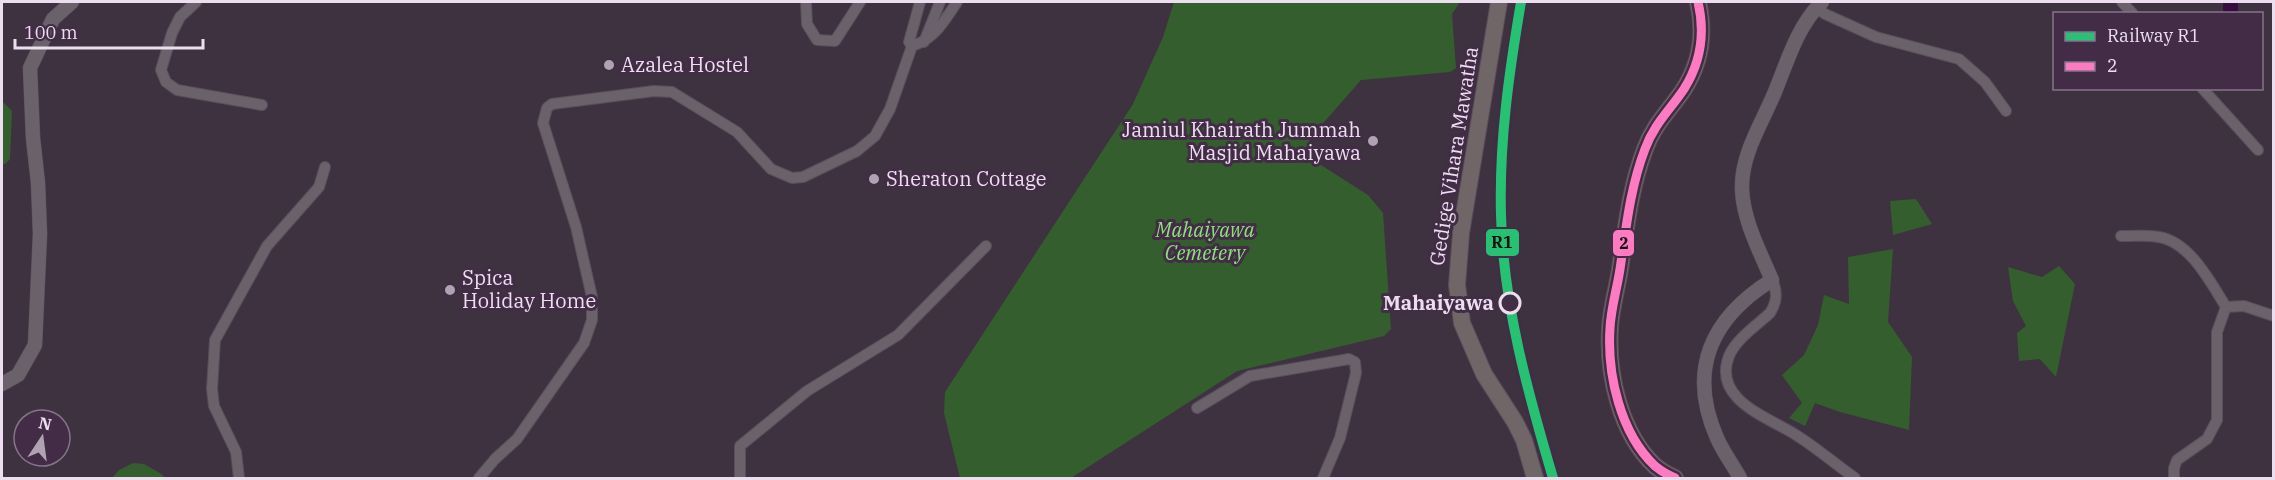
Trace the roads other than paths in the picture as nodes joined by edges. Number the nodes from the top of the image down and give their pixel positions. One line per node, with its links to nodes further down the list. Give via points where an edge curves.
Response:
1 (72, 2): 23 (street, via 52,19 30,68 39,224 35,345 18,375)
2 (196, 2): 14 (street, via 180,17 172,33 161,70 166,82 177,90)
3 (806, 2): 4 (street, via 807,24 817,40 835,41)
4 (860, 2)
5 (920, 2): 12 (street, via 909,42)
6 (940, 2): 11 (street)
7 (957, 2): 11 (street, via 938,31)
8 (1499, 2): 29 (main road, Gedige Vihara Mawatha, via 1461,233 1457,298 1465,334 1524,440)
9 (1698, 2): 30 (highway, via 1702,27 1699,51 1685,86 1656,125 1642,159 1610,327 1613,376 1626,420 1640,448)
10 (1820, 5): 15 (street, via 1825,14 1876,38 1959,59 1985,82); 20 (street, via 1792,47 1751,144 1742,177 1747,218)
11 (924, 43): 12 (street)
12 (912, 46): 26 (street, via 890,109 875,136 856,151 803,177 792,178 771,169 737,132 672,92 552,104 547,108 543,123 576,227 592,297 592,320 584,343 518,439)
13 (2204, 90): 16 (street)
14 (262, 105)
15 (2006, 111)
16 (2258, 150)
17 (325, 167): 25 (street, via 319,187 267,246 215,340 214,406 236,452)
18 (2121, 236): 21 (street, via 2161,237 2180,245 2204,271)
19 (986, 246): 27 (street, via 898,335 807,391 740,446)
20 (1772, 280): 31 (street, via 1729,316 1714,336 1705,358 1705,401 1717,440); 32 (street, via 1776,293 1774,307 1734,347 1729,358 1731,390 1743,405 1797,435)
21 (2226, 307): 22 (street, via 2244,306); 33 (street, via 2217,332 2217,420 2207,439 2177,460)
22 (2274, 316)
23 (2, 384)
24 (1197, 408): 28 (street, via 1250,376 1349,359 1355,362 1356,373 1340,438)
25 (238, 478)
26 (479, 478)
27 (740, 478)
28 (1323, 478)
29 (1535, 478)
30 (1674, 478)
31 (1740, 478)
32 (1855, 478)
33 (2174, 478)

